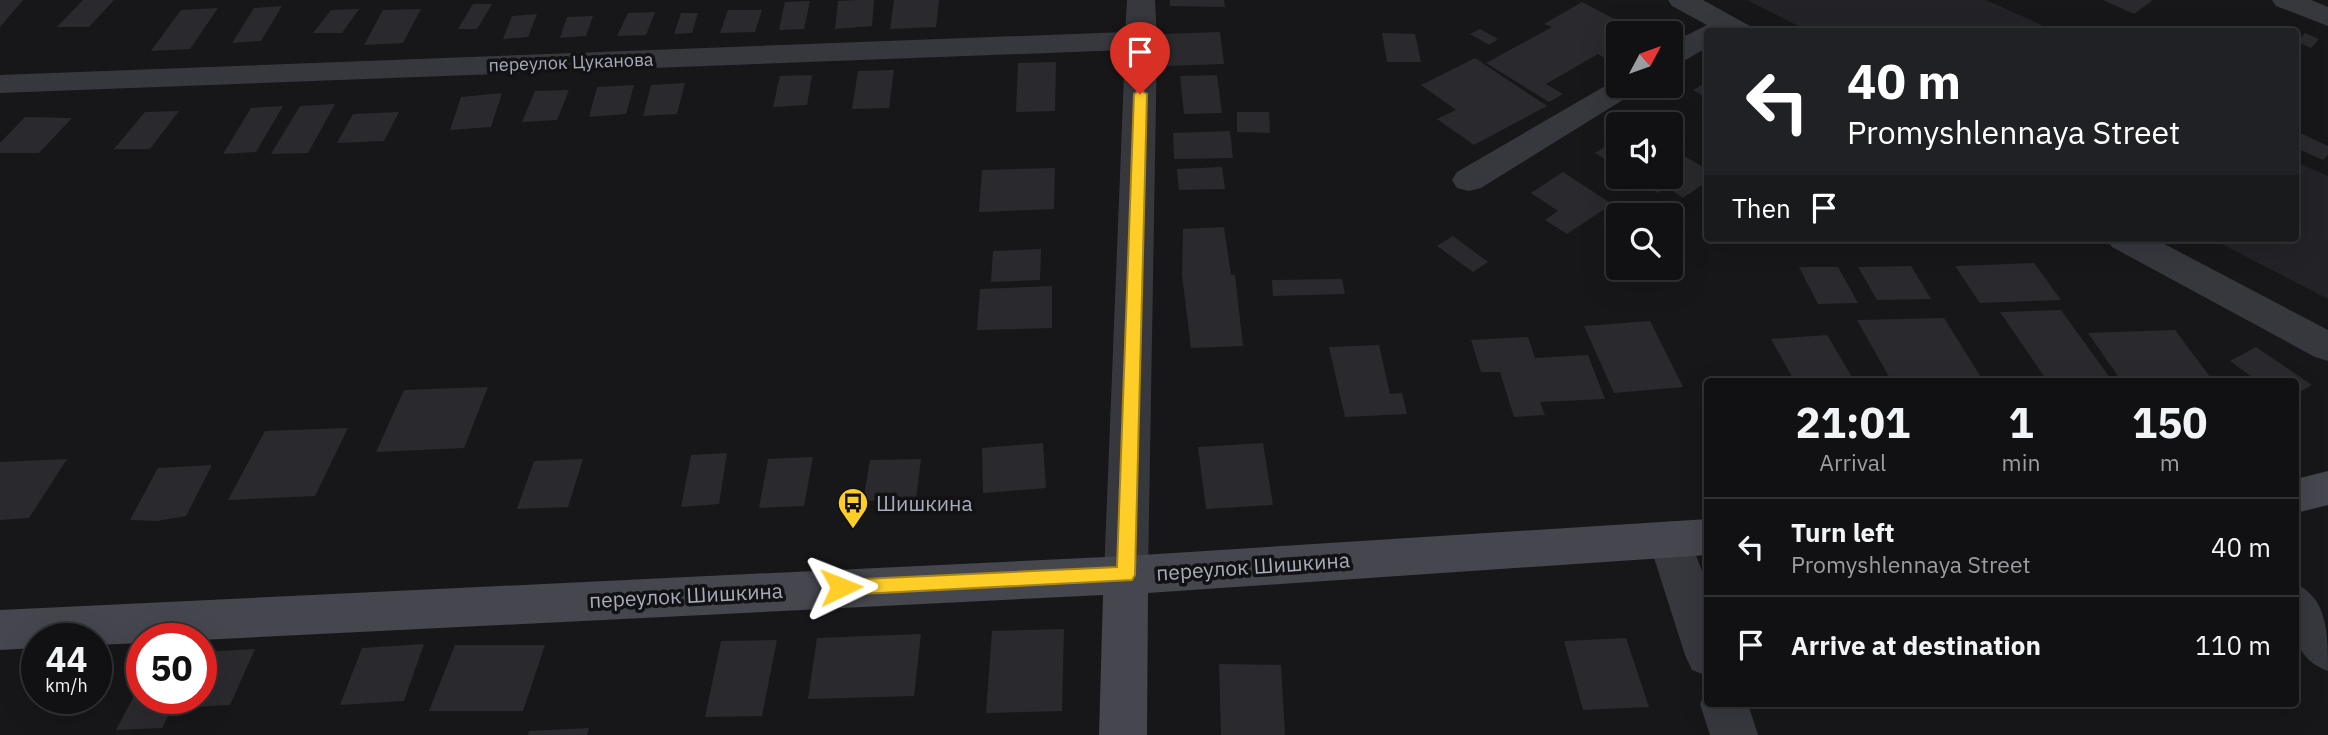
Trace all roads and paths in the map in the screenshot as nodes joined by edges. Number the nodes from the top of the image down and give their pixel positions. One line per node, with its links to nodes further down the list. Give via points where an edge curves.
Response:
1 (1141, 0): 7 (street)
2 (1682, 0): 5 (street)
3 (2286, 0): 4 (street)
4 (2328, 17)
5 (1718, 28)
6 (1704, 39): 8 (street)
7 (1142, 40): 9 (street, переулок Цуканова); 17 (street)
8 (1684, 49)
9 (0, 84)
10 (1606, 96): 11 (street)
11 (1469, 180)
12 (2131, 242): 13 (street)
13 (2328, 347)
14 (2328, 488): 15 (main road)
15 (2299, 494)
16 (1689, 538): 17 (main road, переулок Шишкина); 20 (street)
17 (1126, 575): 19 (main road, переулок Шишкина); 23 (main road)
18 (2299, 608): 21 (street)
19 (0, 630)
20 (1704, 630)
21 (2328, 650)
22 (1725, 707): 24 (street)
23 (1122, 735)
24 (1734, 735)

